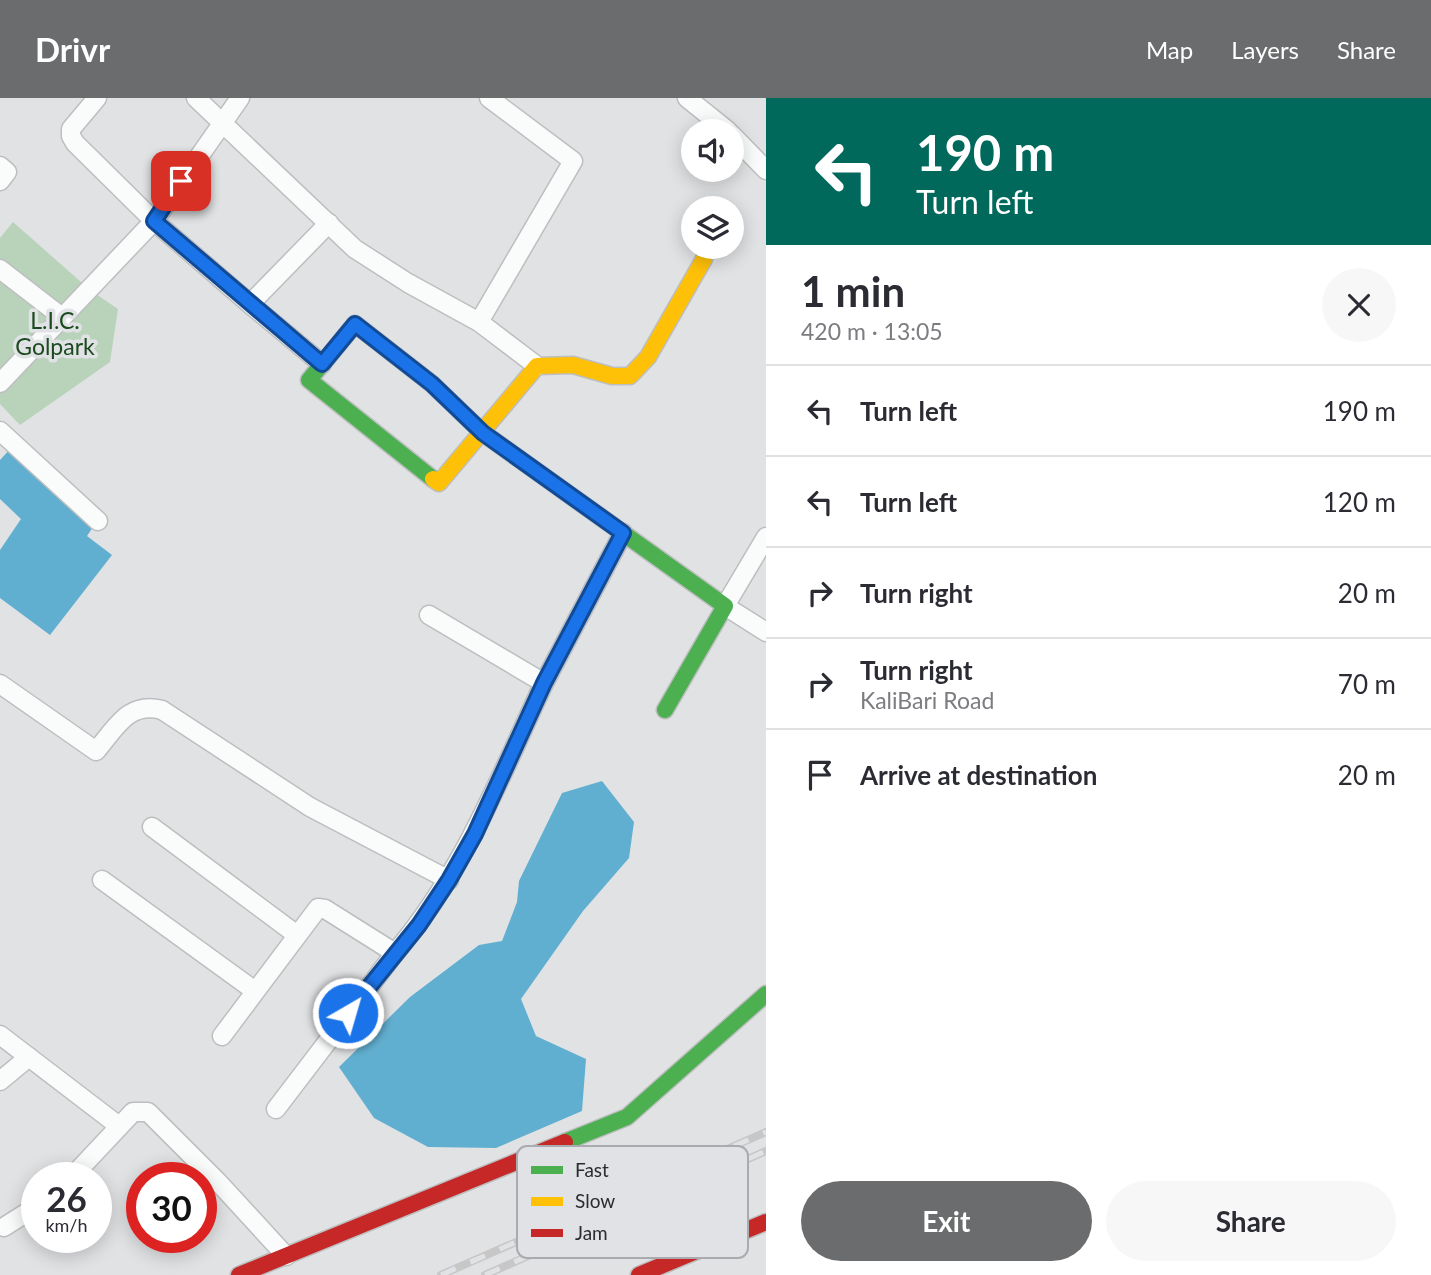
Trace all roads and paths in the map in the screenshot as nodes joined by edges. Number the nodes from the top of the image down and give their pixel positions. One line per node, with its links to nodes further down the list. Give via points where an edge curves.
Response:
1 (196, 98): 7 (street)
2 (240, 98): 7 (street)
3 (489, 98): 18 (street, via 573,161)
4 (687, 98): 6 (street)
5 (95, 99): 12 (street, via 73,124 71,136)
6 (713, 119)
7 (222, 122): 12 (street); 13 (street)
8 (744, 147): 10 (street)
9 (0, 166): 11 (street, via 7,172)
10 (766, 170)
11 (0, 181)
12 (154, 221): 16 (street); 17 (street)
13 (328, 223): 16 (street); 18 (street, via 355,249)
14 (704, 259): 20 (street, via 648,357 630,376 573,365)
15 (0, 269): 17 (street)
16 (250, 304): 19 (street)
17 (62, 317): 21 (street)
18 (479, 322): 20 (street)
19 (322, 364): 23 (street, via 355,324 432,384); 23 (street, via 309,380 312,384 436,482 442,481)
20 (537, 366): 23 (street)
21 (0, 383)
22 (0, 431): 24 (street)
23 (483, 433): 25 (street)
24 (98, 521)
25 (623, 533): 27 (street); 30 (street)
26 (766, 537): 27 (street)
27 (725, 606): 29 (street); 32 (street)
28 (429, 615): 30 (street)
29 (766, 632)
30 (544, 683): 35 (street)
31 (0, 684): 35 (street, via 96,751 129,713 140,708 162,710 310,807)
32 (665, 710)
33 (152, 827): 36 (street)
34 (102, 880): 38 (street)
35 (449, 880): 37 (street)
36 (297, 935): 37 (street, via 314,911 323,908); 38 (street)
37 (395, 953): 44 (street)
38 (255, 991): 41 (street)
39 (766, 994): 46 (street, via 627,1117)
40 (0, 1035): 42 (street)
41 (222, 1036)
42 (29, 1058): 43 (street); 45 (street)
43 (0, 1081)
44 (276, 1109)
45 (119, 1126): 47 (street); 53 (street, via 133,1112 148,1112)
46 (556, 1146)
47 (86, 1162)
48 (517, 1162): 53 (street)
49 (21, 1216): 51 (street)
50 (766, 1222): 52 (street)
51 (4, 1227)
52 (748, 1230)
53 (286, 1256): 55 (street)
54 (680, 1258): 56 (street)
55 (239, 1275)
56 (639, 1275)

